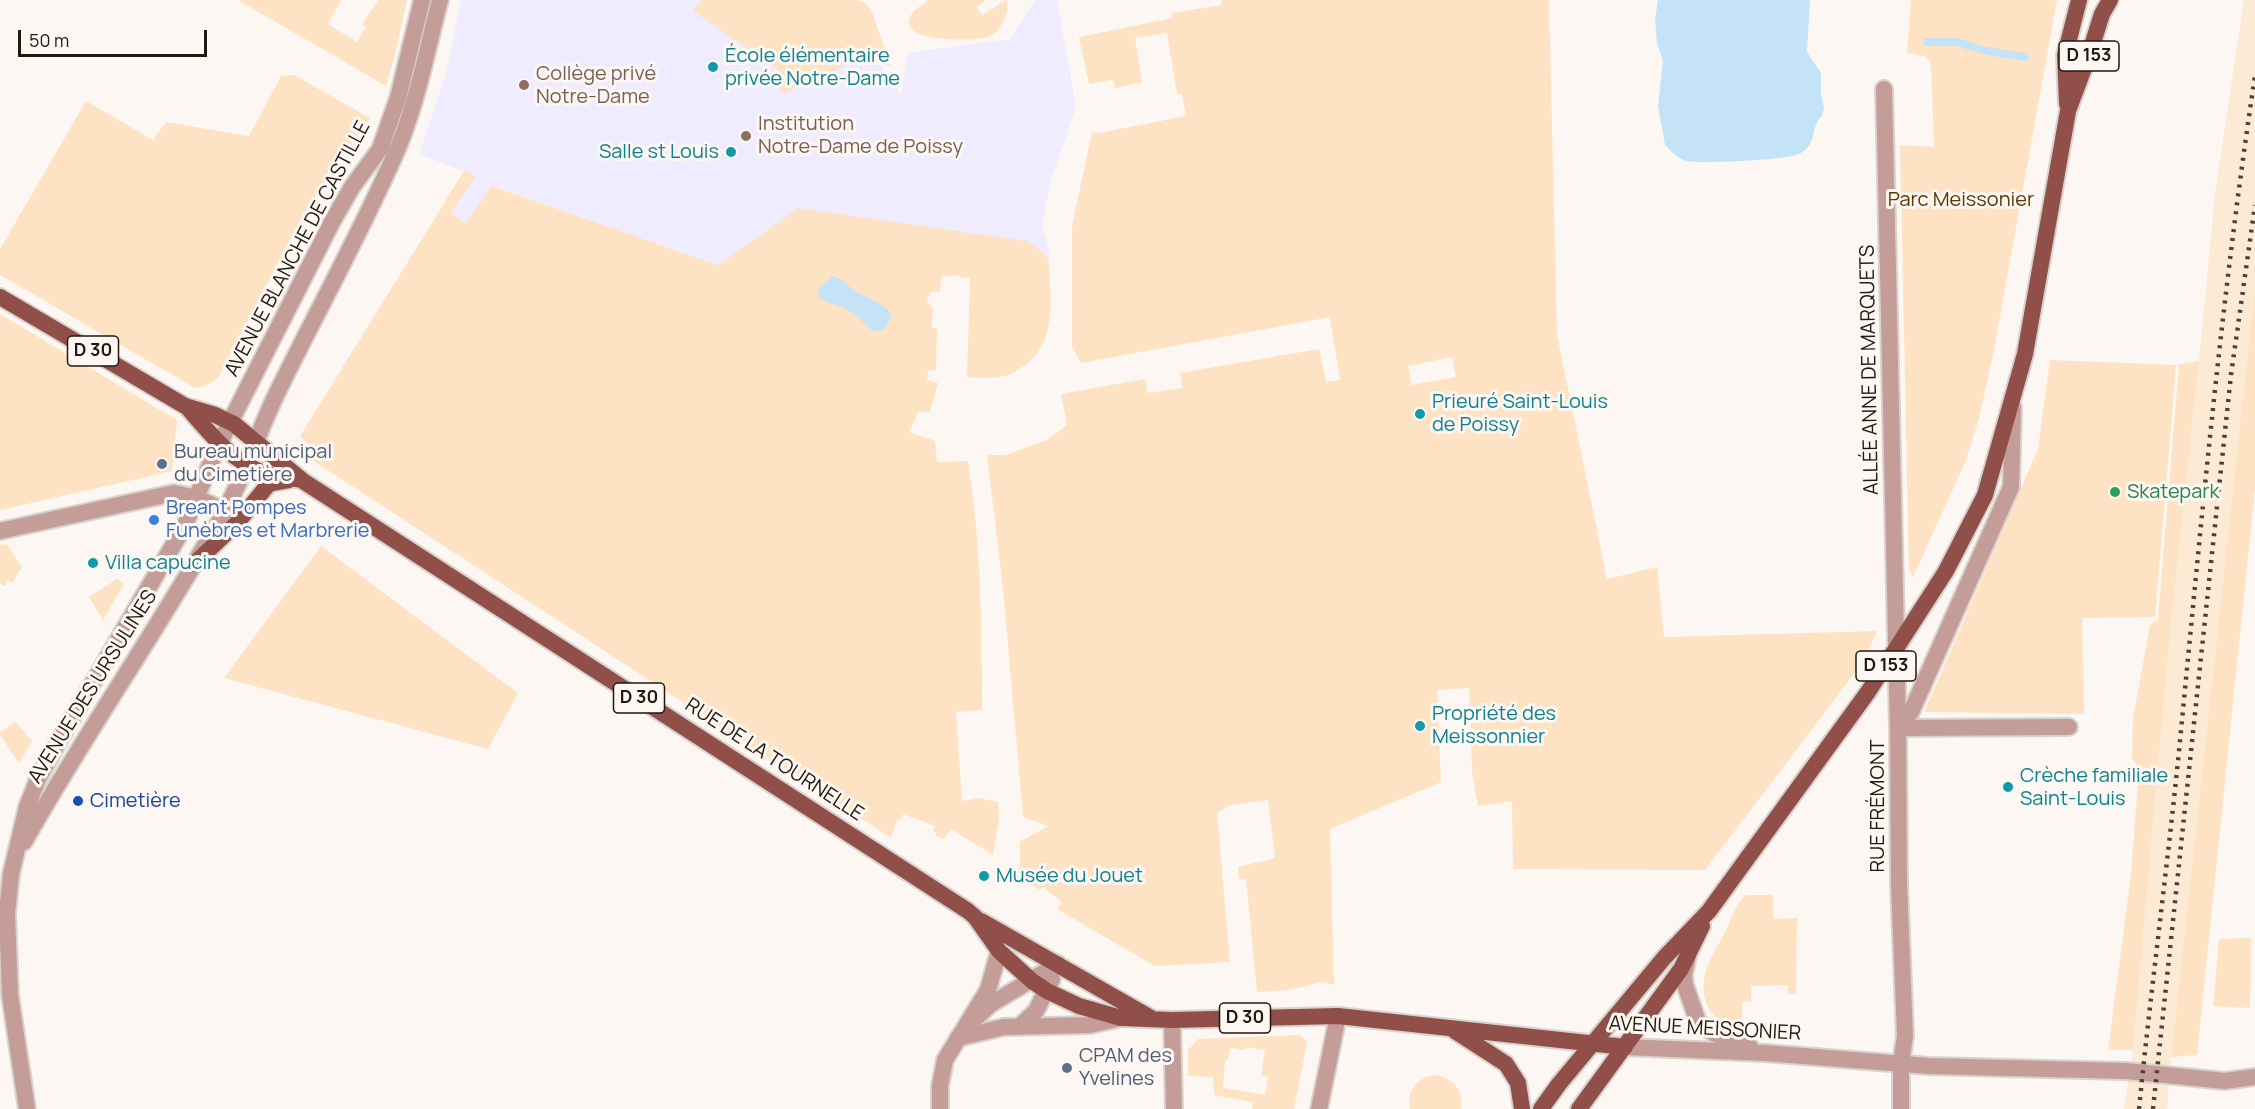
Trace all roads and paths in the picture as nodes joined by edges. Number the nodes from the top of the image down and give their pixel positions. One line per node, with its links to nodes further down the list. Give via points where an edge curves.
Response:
1 (422, 0): 10 (street, AVENUE BLANCHE DE CASTILLE, via 398,98 380,149 332,222)
2 (441, 0): 11 (street, AVENUE BLANCHE DE CASTILLE, via 394,158)
3 (2079, 0): 6 (main road, D 153, via 2065,55)
4 (2110, 0): 6 (main road, D 153)
5 (1884, 89): 19 (street, ALLÉE ANNE DE MARQUETS)
6 (2068, 111): 8 (main road, D 153, via 2025,354)
7 (0, 297): 9 (main road, RUE DE LA TOURNELLE / D 30)
8 (2014, 394): 19 (main road, D 153, via 1985,495 1946,571); 21 (street, RUE FRÉMONT, via 2011,487 1911,712)
9 (185, 406): 10 (main road, RUE DE LA TOURNELLE / D 30); 12 (main road, RUE DE LA TOURNELLE / D 30)
10 (230, 422): 11 (main road, RUE DE LA TOURNELLE / D 30); 12 (street, AVENUE BLANCHE DE CASTILLE)
11 (255, 440): 13 (street, AVENUE DES URSULINES); 14 (main road, RUE DE LA TOURNELLE / D 30)
12 (219, 444): 13 (main road, RUE DE LA TOURNELLE / D 30); 15 (street, AVENUE DES URSULINES)
13 (246, 465): 14 (main road, RUE DE LA TOURNELLE / D 30); 16 (street, AVENUE DES URSULINES)
14 (300, 480): 18 (main road, via 267,486 237,523); 24 (main road, RUE DE LA TOURNELLE / D 30)
15 (197, 498): 16 (street); 17 (street, via 174,493); 22 (street, AVENUE DES URSULINES, via 38,779)
16 (225, 511): 18 (street, AVENUE DES URSULINES)
17 (0, 531)
18 (194, 564): 22 (street, AVENUE DES URSULINES)
19 (1897, 649): 21 (street, ALLÉE ANNE DE MARQUETS); 23 (main road, D 153)
20 (2069, 727): 21 (street)
21 (1898, 728): 40 (street, RUE FRÉMONT, via 1905,1036)
22 (15, 859): 42 (street, AVENUE DES URSULINES, via 7,913 10,995)
23 (1710, 911): 26 (main road); 37 (main road, D 153, via 1664,958)
24 (975, 917): 25 (main road, RUE DE LA TOURNELLE / D 30); 27 (main road, AVENUE MEISSONIER / D 30)
25 (999, 951): 28 (main road, AVENUE MEISSONIER / D 30); 36 (street, via 988,990)
26 (1689, 954): 38 (main road); 39 (street, via 1685,985 1698,1023 1715,1034)
27 (1058, 964): 28 (street); 29 (street); 32 (main road, AVENUE MEISSONIER / D 30)
28 (1032, 981): 29 (main road, AVENUE MEISSONIER / D 30); 36 (street, via 991,1004)
29 (1047, 991): 31 (main road, AVENUE MEISSONIER / D 30, via 1079,1006); 34 (street, via 1036,1011)
30 (1338, 1016): 33 (main road, AVENUE MEISSONIER / D 30); 35 (main road, AVENUE MEISSONIER / D 30); 45 (street)
31 (1121, 1018): 32 (main road, AVENUE MEISSONIER / D 30); 34 (street, via 1090,1025)
32 (1153, 1019): 33 (main road, AVENUE MEISSONIER / D 30)
33 (1172, 1020): 44 (street)
34 (1020, 1027): 36 (street)
35 (1452, 1029): 37 (main road, AVENUE MEISSONIER / D 30); 46 (main road, D 30, via 1506,1064 1518,1083)
36 (958, 1038): 43 (street, via 945,1060)
37 (1593, 1044): 38 (main road, AVENUE MEISSONIER / D 30); 47 (main road, D 153)
38 (1625, 1047): 39 (street, AVENUE MEISSONIER); 48 (main road)
39 (1765, 1053): 40 (street, AVENUE MEISSONIER)
40 (1901, 1064): 41 (street, AVENUE MEISSONIER, via 2126,1071 2224,1081); 49 (street, RUE FRÉMONT)
41 (2255, 1077)
42 (27, 1109)
43 (940, 1109)
44 (1174, 1109)
45 (1319, 1109)
46 (1522, 1109)
47 (1542, 1109)
48 (1579, 1109)
49 (1901, 1109)

